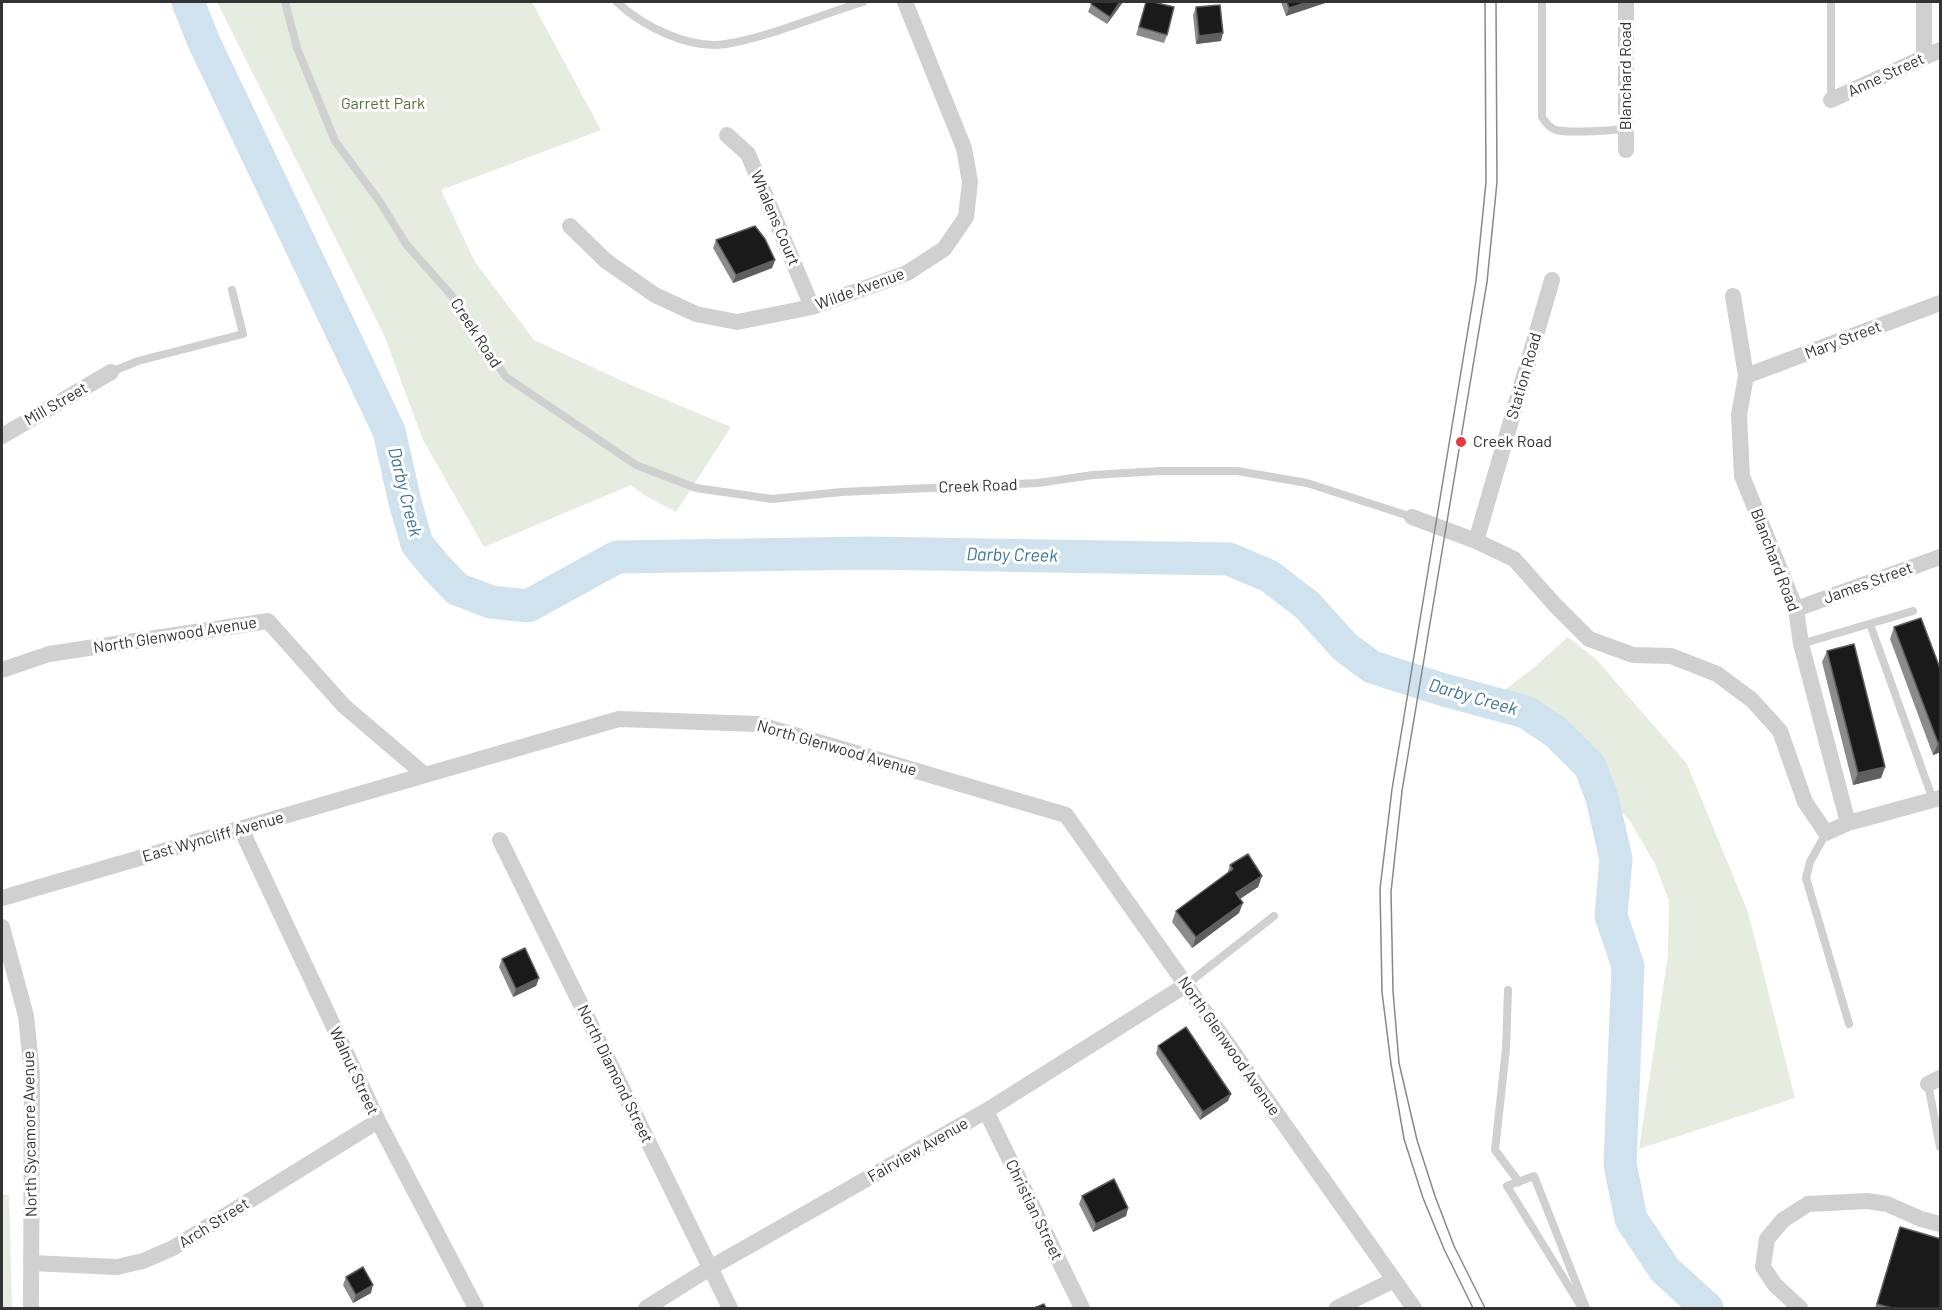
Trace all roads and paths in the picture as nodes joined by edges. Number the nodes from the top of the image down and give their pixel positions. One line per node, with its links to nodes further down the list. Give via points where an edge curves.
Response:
1 (285, 2): 24 (lane, Creek Road, via 297,48 335,141 406,244 452,296 506,377 636,465 696,488 772,499 1038,483 1093,475 1237,471 1307,483)
2 (617, 2): 3 (lane, via 662,32 702,43 724,44)
3 (863, 2)
4 (905, 2): 20 (street, Wilde Avenue, via 964,148 970,182 966,217 944,249 907,273)
5 (1542, 2): 12 (lane, via 1542,117 1546,124 1556,130)
6 (1626, 2): 12 (street, Blanchard Road)
7 (1831, 2): 11 (lane)
8 (1924, 2): 10 (street)
9 (1941, 50): 10 (street, Anne Street)
10 (1924, 57): 11 (street, Anne Street)
11 (1831, 100)
12 (1626, 129): 14 (street, Blanchard Road)
13 (728, 135): 20 (street, Whalens Court, via 748,154)
14 (1626, 150)
15 (570, 226): 20 (street, Wilde Avenue, via 615,268 655,295 696,314 737,322)
16 (1552, 280): 25 (street, Station Road)
17 (232, 290): 21 (lane, via 243,334 138,361)
18 (1733, 296): 22 (street, Blanchard Road)
19 (1941, 303): 22 (street, Mary Street)
20 (812, 307)
21 (111, 372): 23 (street, Mill Street)
22 (1746, 376): 27 (street, Blanchard Road, via 1739,415 1743,476)
23 (2, 436)
24 (1412, 517): 25 (street, Creek Road)
25 (1476, 541): 36 (street, Creek Road, via 1514,560 1589,639 1633,655 1671,656 1717,674 1752,700 1779,731 1805,802)
26 (1941, 557): 27 (street, James Street)
27 (1796, 609): 30 (street, Blanchard Road)
28 (1913, 611): 29 (lane)
29 (1870, 624): 30 (lane); 33 (lane)
30 (1800, 644): 34 (street, Blanchard Road)
31 (2, 670): 32 (street, North Glenwood Avenue, via 49,654 268,621 344,706)
32 (425, 775): 35 (street, East Wyncliff Avenue); 41 (street, North Glenwood Avenue, via 619,719 757,724 1066,815)
33 (1937, 799): 34 (street)
34 (1848, 823): 36 (street)
35 (241, 829): 38 (street, East Wyncliff Avenue); 46 (street, Walnut Street)
36 (1826, 833): 43 (lane, via 1806,878)
37 (500, 840): 51 (street, North Diamond Street)
38 (2, 898)
39 (1274, 916): 41 (lane)
40 (2, 927): 50 (street, North Sycamore Avenue, via 26,1017 32,1074)
41 (1186, 985): 45 (street, Fairview Avenue); 52 (street, North Glenwood Avenue)
42 (1508, 990): 48 (lane, via 1495,1150)
43 (1849, 1024)
44 (1934, 1081): 47 (lane)
45 (986, 1112): 51 (street, Fairview Avenue); 57 (street, Christian Street)
46 (378, 1121): 50 (street, Arch Street, via 173,1248 142,1261 117,1267); 54 (street, Walnut Street)
47 (1941, 1147)
48 (1519, 1182): 60 (lane, via 1508,1186); 60 (lane, via 1534,1176)
49 (1941, 1224): 61 (street, via 1887,1204 1808,1204 1783,1220 1767,1239 1763,1267 1775,1285)
50 (31, 1263): 53 (street, North Sycamore Avenue)
51 (710, 1268): 55 (street, Fairview Avenue); 56 (street, North Diamond Street)
52 (1394, 1280): 58 (street); 59 (street, North Glenwood Avenue)
53 (31, 1308)
54 (476, 1308)
55 (646, 1308)
56 (730, 1308)
57 (1082, 1308)
58 (1337, 1308)
59 (1414, 1308)
60 (1584, 1308)
61 (1800, 1308)

